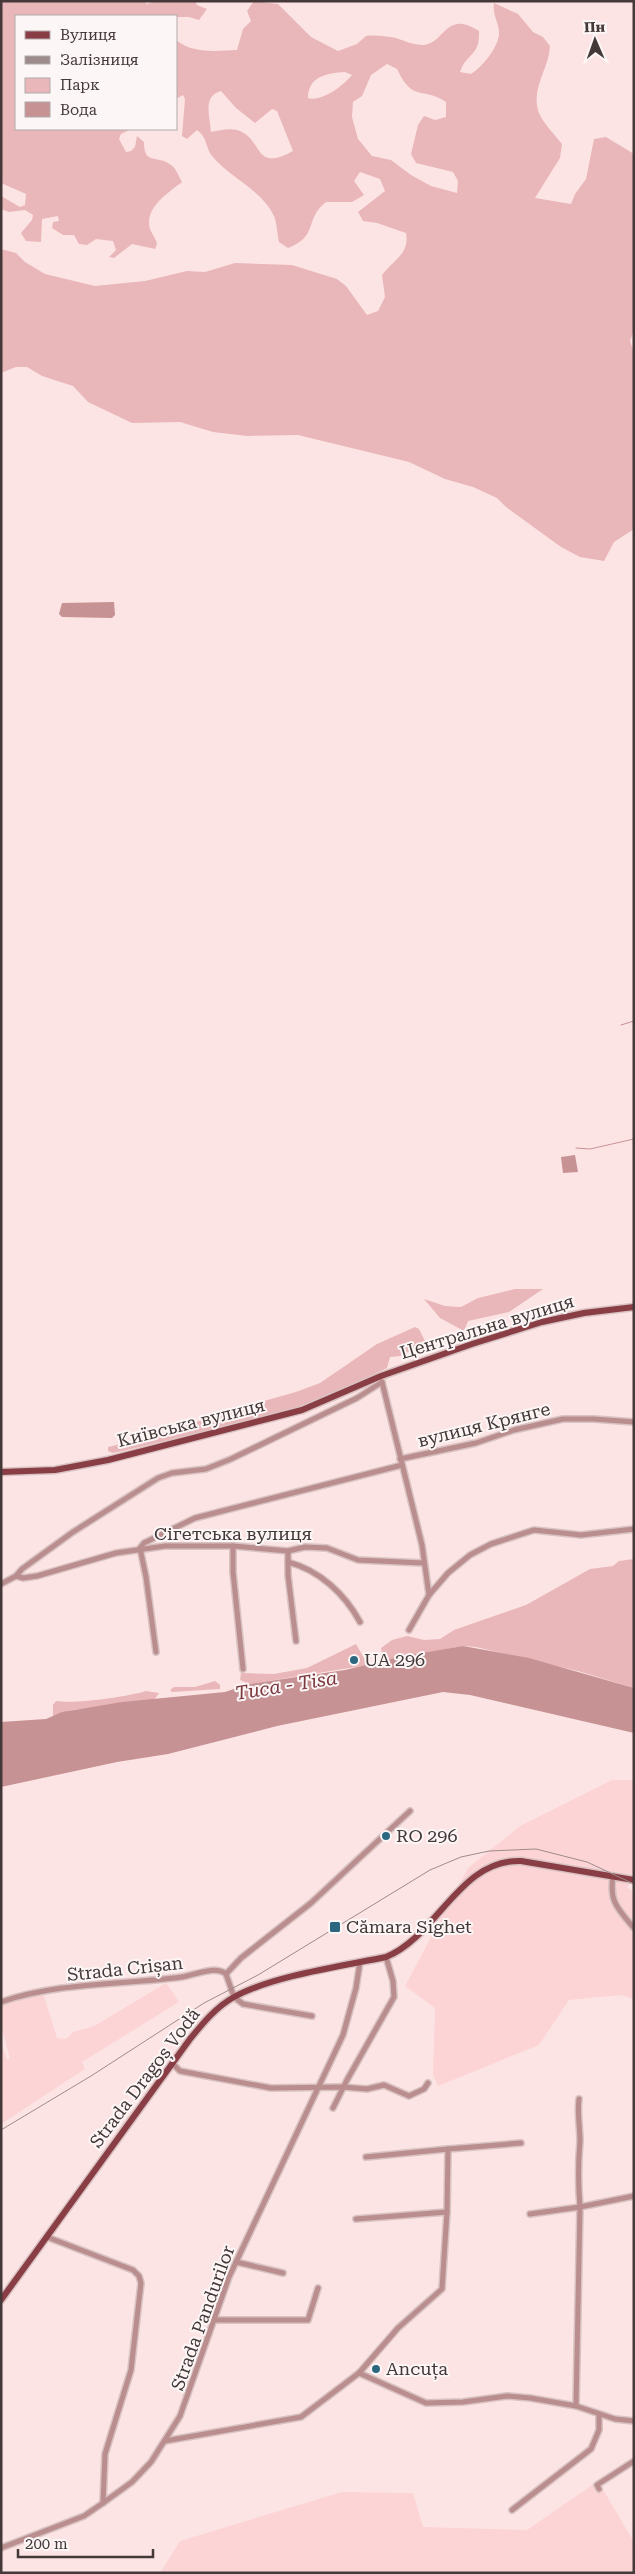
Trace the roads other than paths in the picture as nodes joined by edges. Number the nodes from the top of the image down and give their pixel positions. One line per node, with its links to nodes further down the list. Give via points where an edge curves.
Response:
1 (634, 1307): 2 (main road, Центральна вулиця, via 542,1322)
2 (381, 1379): 4 (street); 6 (main road, Київська вулиця, via 302,1410 118,1457 55,1470); 13 (street, via 357,1398 231,1459 206,1469 158,1478 74,1532)
3 (634, 1422): 4 (street, вулиця Крянге, via 563,1419 476,1443)
4 (400, 1459): 5 (street)
5 (402, 1465): 9 (street, via 195,1518); 12 (street, via 422,1545)
6 (1, 1472)
7 (634, 1529): 15 (street, via 581,1535 534,1530 511,1536 470,1554)
8 (233, 1546): 9 (street, Сігетська вулиця); 10 (street, Сігетська вулиця); 20 (street, via 232,1572)
9 (140, 1548): 13 (street, Сігетська вулиця, via 37,1576); 19 (street)
10 (288, 1551): 11 (street); 12 (street, Сігетська вулиця, via 305,1547 327,1548 358,1560)
11 (288, 1562): 16 (street, via 325,1580 353,1608); 18 (street)
12 (423, 1563): 15 (street)
13 (16, 1576): 14 (street)
14 (1, 1584)
15 (429, 1595): 17 (street)
16 (360, 1622)
17 (409, 1630)
18 (296, 1641)
19 (156, 1652)
20 (242, 1668)
21 (410, 1811): 27 (street, via 304,1909 241,1958)
22 (613, 1876): 23 (main road, Strada Dragoș Vodă); 24 (street, via 613,1902); 25 (main road, Strada Dragoș Vodă, via 521,1860 495,1863 462,1888 407,1946)
23 (634, 1880)
24 (634, 1928)
25 (386, 1957): 26 (main road, Strada Dragoș Vodă); 33 (street, via 394,1997)
26 (360, 1962): 28 (main road, Strada Dragoș Vodă, via 270,1982); 34 (street, Strada Pandurilor, via 343,2035)
27 (226, 1974): 28 (street); 29 (street, Strada Crișan, via 216,1970 182,1977 36,1992)
28 (234, 1997): 30 (street, via 243,2004); 31 (main road, Strada Dragoș Vodă, via 209,2016)
29 (1, 2002)
30 (312, 2016)
31 (173, 2064): 34 (street, via 180,2071 271,2088); 45 (main road, Strada Dragoș Vodă)
32 (428, 2083): 33 (street, via 424,2089 409,2096 384,2085 367,2089)
33 (343, 2087): 34 (street); 36 (street)
34 (319, 2089): 46 (street, Strada Pandurilor)
35 (579, 2099): 41 (street, via 577,2176)
36 (334, 2108)
37 (520, 2142): 38 (street)
38 (448, 2149): 39 (street); 42 (street)
39 (366, 2157)
40 (634, 2196): 41 (street)
41 (580, 2207): 43 (street); 52 (street)
42 (447, 2212): 44 (street); 51 (street, via 442,2289 398,2328)
43 (530, 2214)
44 (356, 2219)
45 (47, 2237): 49 (main road, Strada Dragoș Vodă); 58 (street, via 133,2270 141,2283 130,2370 105,2454)
46 (236, 2262): 47 (street); 50 (street, Strada Pandurilor)
47 (283, 2273)
48 (318, 2288): 50 (street, via 308,2320)
49 (1, 2300)
50 (215, 2320): 55 (street, Strada Pandurilor, via 185,2408)
51 (359, 2373): 52 (street, via 426,2403 507,2396); 55 (street, via 301,2417)
52 (576, 2406): 53 (street)
53 (599, 2414): 54 (street); 59 (street, via 599,2430 591,2449)
54 (634, 2421)
55 (165, 2441): 58 (street, Strada Pandurilor, via 151,2462)
56 (634, 2461): 57 (street, via 597,2485)
57 (599, 2489)
58 (103, 2503): 60 (street, Strada Pandurilor, via 84,2516)
59 (512, 2510)
60 (1, 2548)

